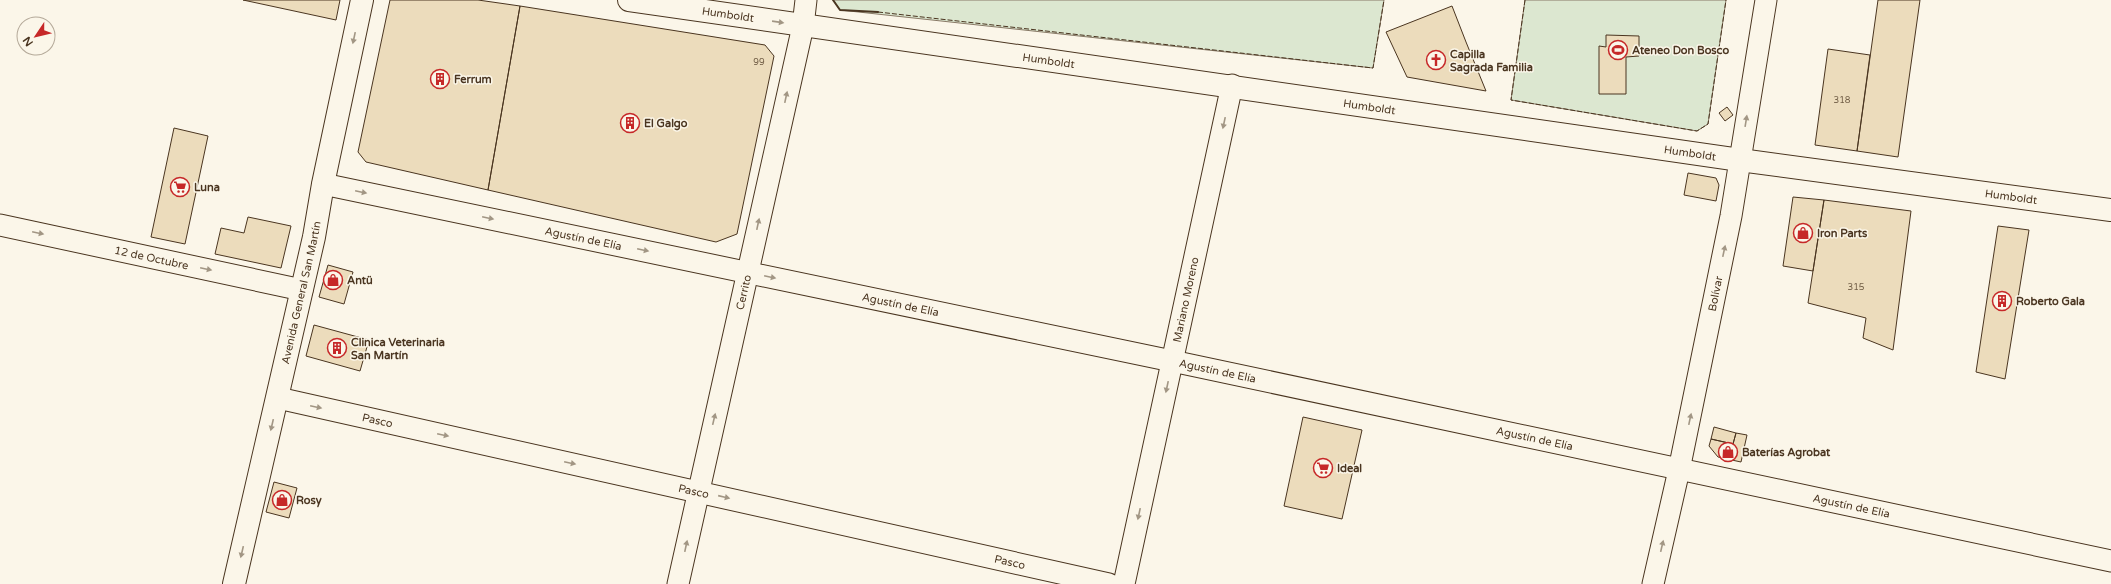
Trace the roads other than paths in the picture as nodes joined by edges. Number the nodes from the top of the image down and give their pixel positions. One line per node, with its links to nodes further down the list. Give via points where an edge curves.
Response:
1 (362, 0): 8 (street, Avenida General San Martín, one-way to 8)
2 (629, 0): 5 (street, Humboldt, one-way to 5)
3 (806, 0): 5 (street, Cerrito)
4 (1766, 0): 7 (street, Bolívar, one-way to 4)
5 (803, 26): 6 (street, Humboldt, via 871,33); 11 (street, Cerrito, one-way to 5)
6 (1232, 85): 7 (street, Humboldt); 13 (street, Mariano Moreno, one-way to 13)
7 (1740, 160): 9 (street, Humboldt); 15 (street, Bolívar, one-way to 7, via 1730,224)
8 (323, 184): 11 (street, Agustín de Elía, one-way to 11); 12 (street, Avenida General San Martín)
9 (2111, 210)
10 (0, 224): 12 (street, 12 de Octubre, one-way to 12)
11 (748, 272): 13 (street, Agustín de Elía, one-way to 13); 16 (street, Cerrito, one-way to 11)
12 (302, 290): 14 (street, Avenida General San Martín)
13 (1172, 361): 15 (street, Agustín de Elía); 21 (street, Mariano Moreno, one-way to 21)
14 (278, 398): 16 (street, Pasco, one-way to 16); 18 (street, Avenida General San Martín, one-way to 18)
15 (1679, 470): 17 (street, Agustín de Elía); 22 (street, Bolívar, one-way to 15)
16 (698, 491): 19 (street, Cerrito, one-way to 16); 20 (street, Pasco, one-way to 20)
17 (2111, 561)
18 (234, 584)
19 (678, 584)
20 (1109, 584)
21 (1124, 584)
22 (1653, 584)

